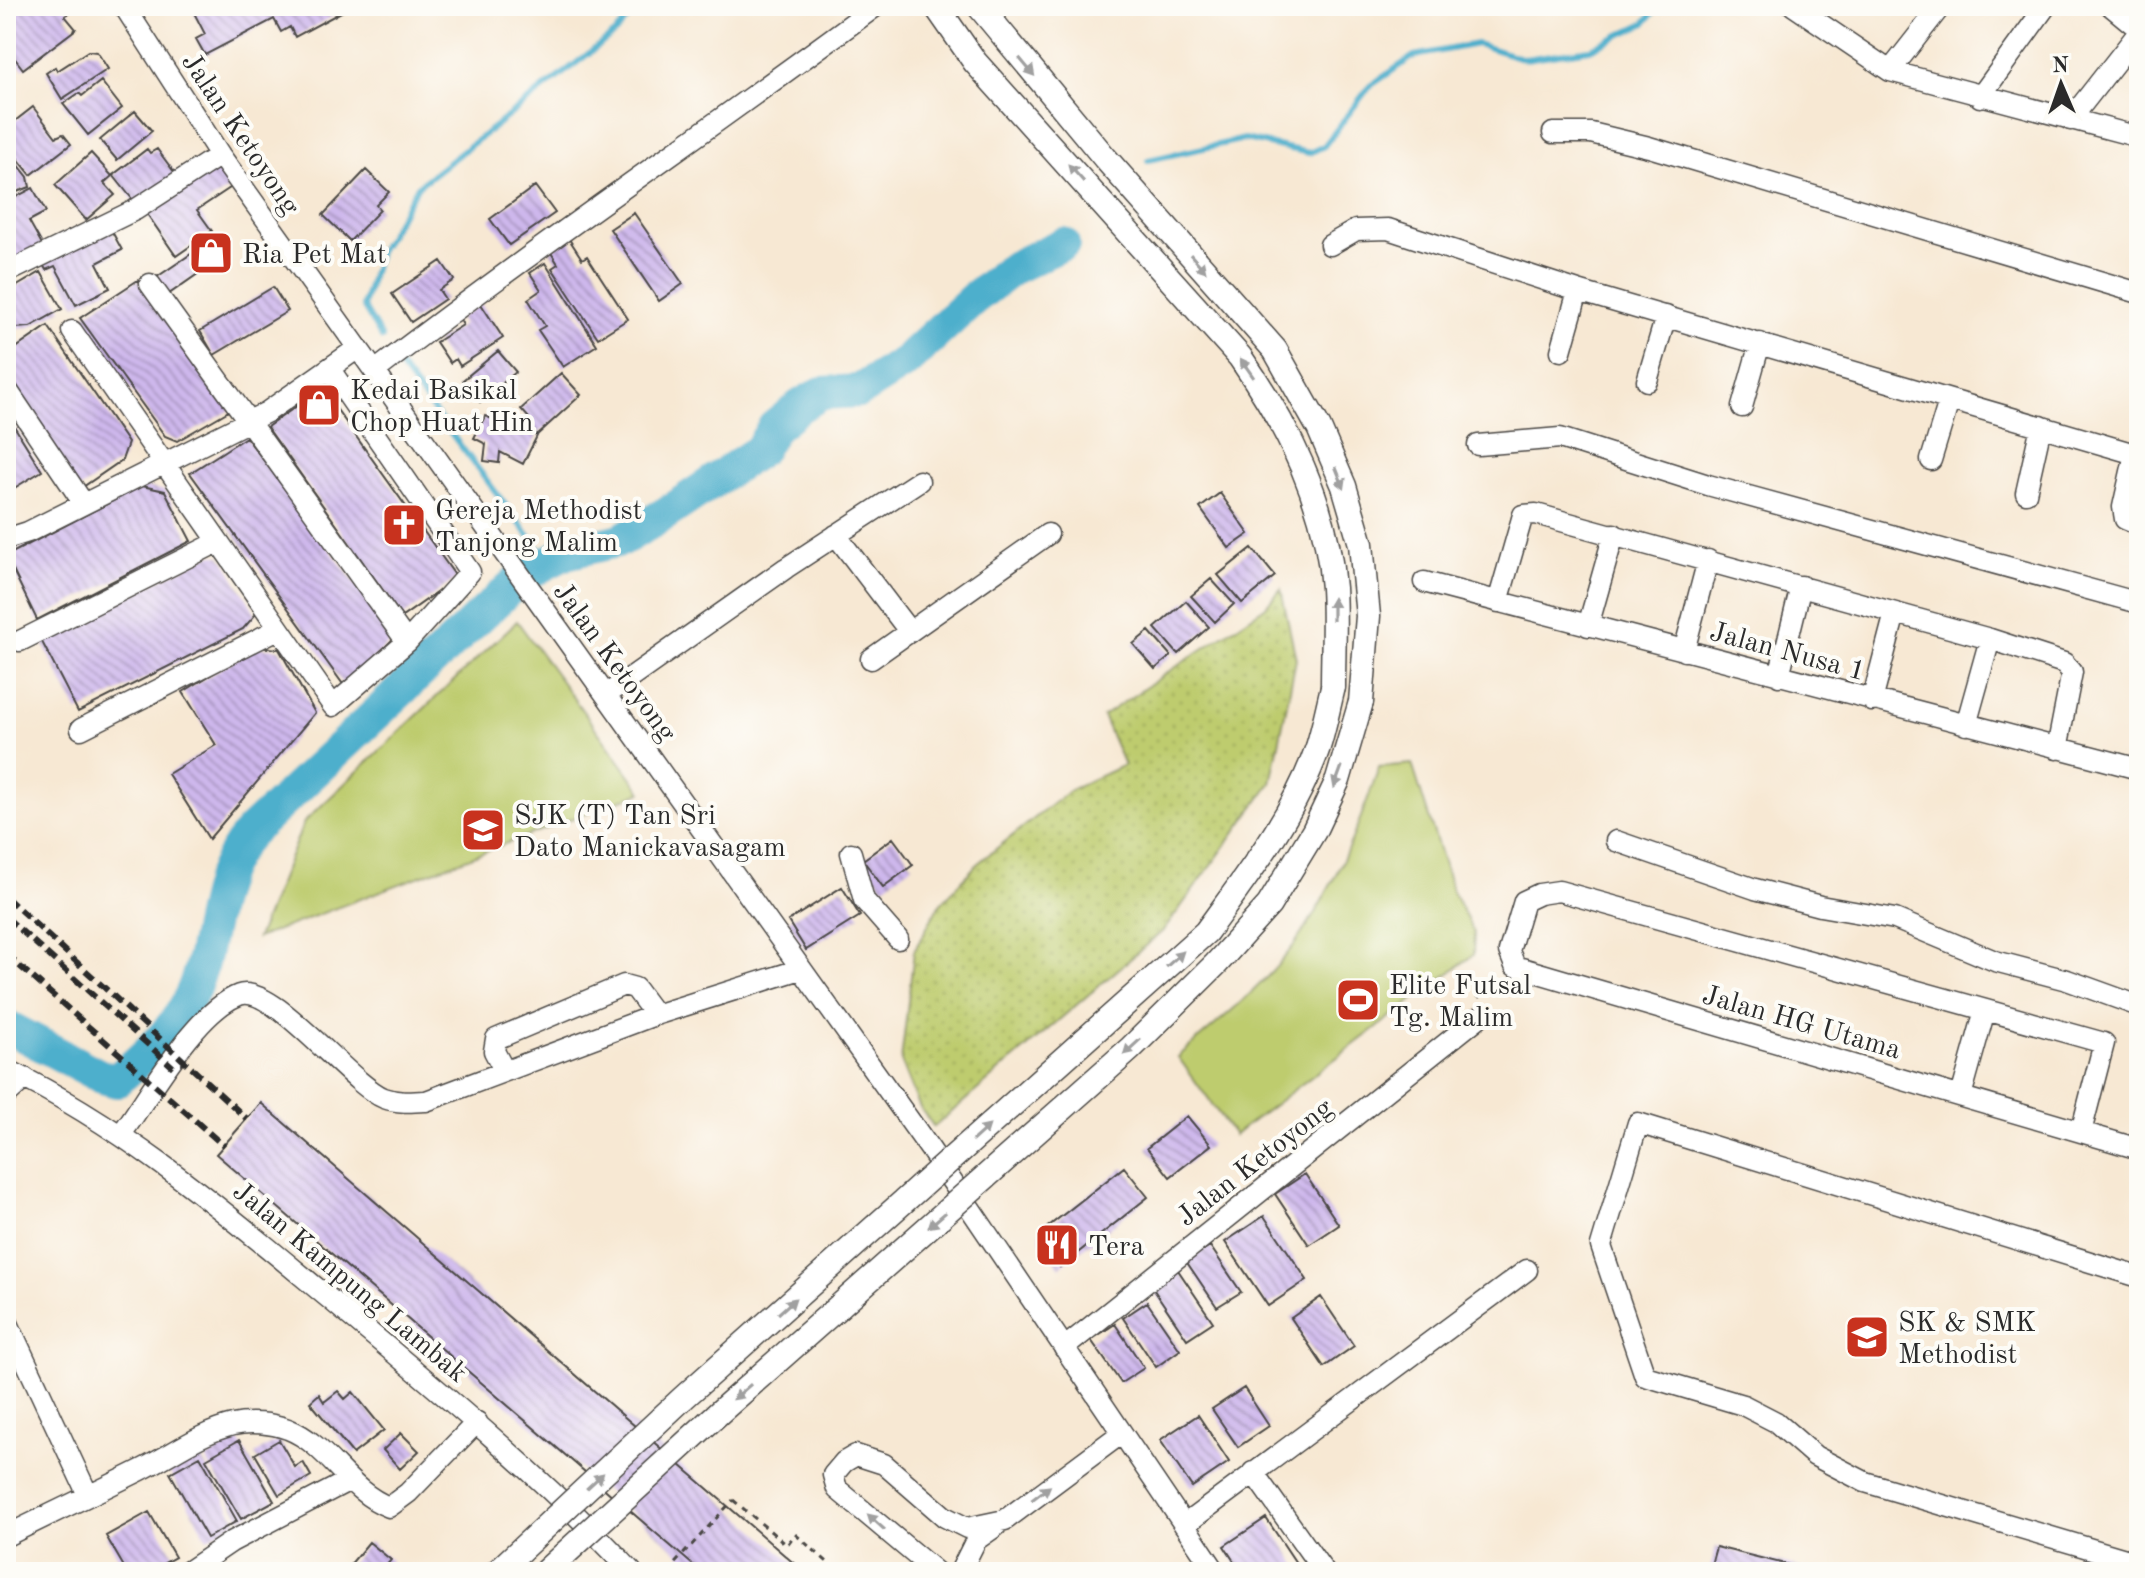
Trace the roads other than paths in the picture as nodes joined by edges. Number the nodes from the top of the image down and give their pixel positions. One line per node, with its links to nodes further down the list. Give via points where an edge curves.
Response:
1 (124, 6): 15 (street, Jalan Ketoyong)
2 (876, 6): 27 (street, via 514,264)
3 (936, 6): 96 (main road, one-way to 3, bridge, via 682,1399 1206,932 1265,851 1318,747 1333,687 1333,588 1324,525 1300,458 1240,357 975,62)
4 (979, 6): 97 (main road, one-way to 97, bridge, via 1095,147 1275,350 1319,428 1361,544 1368,616 1361,702 1338,780 1314,831 1269,905 1216,964 1130,1049)
5 (1794, 6): 10 (street)
6 (1941, 6): 10 (street)
7 (2046, 6): 11 (street)
8 (2111, 6): 9 (street)
9 (2139, 30): 12 (street)
10 (1890, 71): 11 (street)
11 (1980, 97): 12 (street)
12 (2070, 120): 14 (street)
13 (1553, 133): 20 (street, via 1591,133 1649,147)
14 (2139, 137)
15 (220, 155): 17 (street, via 135,210); 24 (street, Jalan Ketoyong)
16 (1330, 245): 19 (street, via 1356,230 1388,229)
17 (6, 273)
18 (150, 284): 32 (street)
19 (1578, 291): 21 (street); 25 (street)
20 (2139, 293)
21 (1666, 316): 23 (street); 28 (street)
22 (72, 331): 36 (street)
23 (1760, 343): 30 (street); 31 (street)
24 (358, 348): 26 (street); 27 (street, Jalan Ketoyong)
25 (1561, 351)
26 (331, 371): 32 (street); 57 (street, via 470,572)
27 (375, 371): 61 (street, Jalan Ketoyong)
28 (1647, 381)
29 (6, 388): 39 (street)
30 (1949, 401): 33 (street); 35 (street)
31 (1742, 407)
32 (247, 422): 36 (street); 57 (street)
33 (2041, 426): 38 (street); 40 (street, via 2135,454 2123,507 2125,519)
34 (1478, 445): 50 (street, via 1560,438 1708,485)
35 (1931, 460)
36 (164, 464): 39 (street); 45 (street)
37 (919, 481): 43 (street)
38 (2026, 493)
39 (84, 504): 44 (street)
40 (2139, 525)
41 (1048, 534): 54 (street)
42 (1614, 534): 46 (street); 49 (street, via 1523,515); 52 (street)
43 (836, 535): 54 (street); 61 (street)
44 (6, 539)
45 (218, 542): 53 (street); 56 (street)
46 (1708, 560): 48 (street); 58 (street)
47 (1424, 582): 49 (street, Jalan Nusa 1)
48 (1801, 586): 51 (street); 60 (street)
49 (1498, 602): 52 (street, Jalan Nusa 1)
50 (2139, 603)
51 (1895, 613): 55 (street); 62 (street)
52 (1588, 626): 58 (street, Jalan Nusa 1)
53 (278, 629): 57 (street, via 333,706); 64 (street)
54 (909, 631): 59 (street)
55 (1990, 639): 63 (street); 65 (street, via 2064,663 2072,672)
56 (20, 641)
57 (407, 642)
58 (1684, 651): 60 (street, Jalan Nusa 1)
59 (871, 659)
60 (1779, 676): 62 (street, Jalan Nusa 1)
61 (606, 695): 70 (street, Jalan Ketoyong)
62 (1872, 701): 63 (street, Jalan Nusa 1)
63 (1966, 725): 65 (street, Jalan Nusa 1)
64 (81, 729)
65 (2057, 749): 66 (street, Jalan Nusa 1)
66 (2139, 769)
67 (1616, 841): 71 (street, via 1755,889 1895,919 1995,961)
68 (851, 853): 69 (street, via 864,900)
69 (898, 939)
70 (801, 969): 73 (street); 85 (street, Jalan Ketoyong)
71 (2139, 1006)
72 (1985, 1010): 78 (street); 78 (street, Jalan HG Utama, via 1559,891 1524,901 1509,951 1515,966); 79 (street, via 2104,1043)
73 (655, 1015): 75 (street); 75 (street, via 635,988 624,985 496,1039 494,1051)
74 (1478, 1018): 85 (street, Jalan Ketoyong)
75 (504, 1070): 80 (street, via 426,1101 387,1099 336,1063 280,1009 252,993 240,994 197,1029)
76 (15, 1074): 77 (street); 80 (street, Jalan Kampung Lambak)
77 (6, 1095)
78 (1961, 1096): 79 (street, Jalan HG Utama)
79 (2081, 1132): 81 (street, Jalan HG Utama)
80 (122, 1133): 86 (street, Jalan Kampung Lambak, via 184,1178)
81 (2139, 1149)
82 (1527, 1270): 88 (street)
83 (2139, 1277): 94 (street, via 1638,1123 1601,1246 1645,1376 1743,1405 1776,1422 1815,1456 1865,1482)
84 (6, 1319): 90 (street)
85 (1064, 1348): 87 (street, Jalan Ketoyong)
86 (477, 1422): 89 (street, via 389,1507); 98 (street, Jalan Kampung Lambak)
87 (1122, 1433): 91 (street, one-way to 87); 92 (street, Jalan Ketoyong)
88 (1253, 1472): 92 (street); 102 (street)
89 (348, 1481): 90 (street, via 308,1441 264,1423 234,1425 198,1439); 95 (street, via 231,1542)
90 (88, 1495): 93 (street)
91 (1005, 1520): 99 (street, one-way to 91, via 837,1489 833,1475 844,1462 856,1455 884,1464 945,1517 967,1528); 100 (street, via 976,1540)
92 (1184, 1525): 101 (street, Jalan Ketoyong)
93 (6, 1536)
94 (2139, 1563)
95 (187, 1572)
96 (497, 1572)
97 (545, 1572)
98 (632, 1572)
99 (936, 1572)
100 (960, 1572)
101 (1216, 1572)
102 (1324, 1572)

